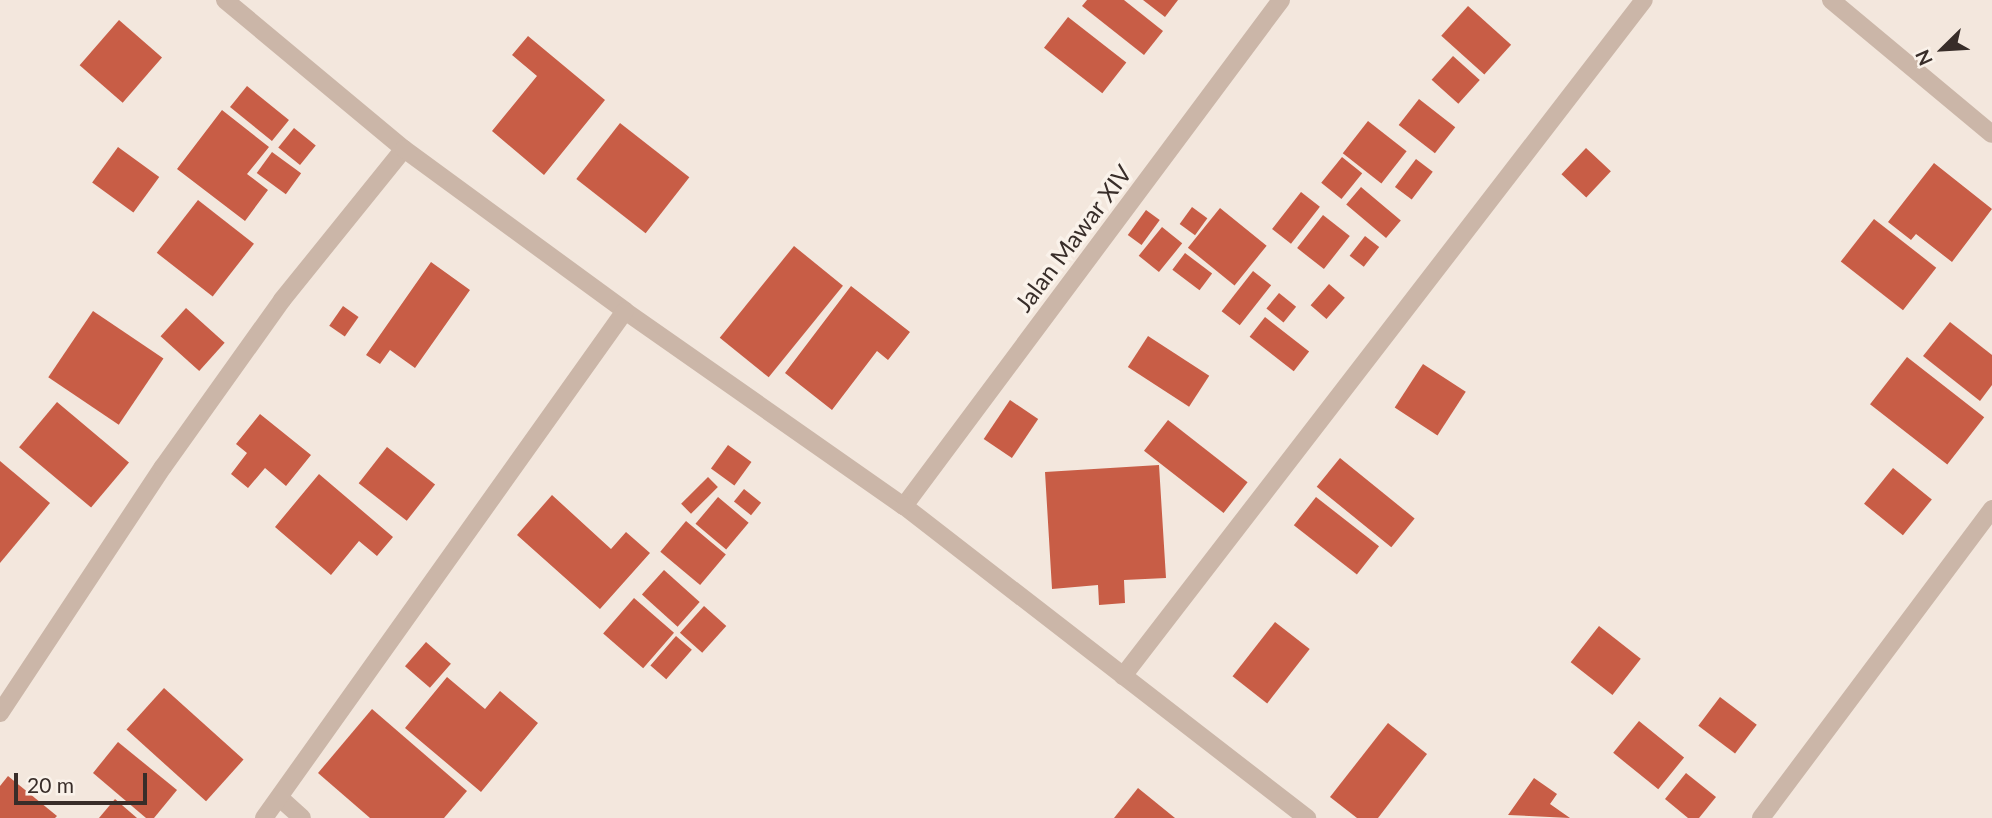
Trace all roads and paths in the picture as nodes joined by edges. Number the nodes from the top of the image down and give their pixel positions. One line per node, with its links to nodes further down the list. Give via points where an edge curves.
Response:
1 (225, 0): 6 (street)
2 (1281, 0): 8 (street, Jalan Mawar XIV)
3 (1644, 0): 10 (street)
4 (1831, 0): 5 (street)
5 (1992, 134)
6 (404, 149): 7 (street); 11 (street, via 282,300 163,467)
7 (625, 311): 8 (street); 12 (street)
8 (904, 506): 10 (street)
9 (1992, 509): 16 (street)
10 (1123, 676): 15 (street)
11 (0, 713)
12 (281, 799): 13 (street); 14 (street)
13 (264, 818)
14 (302, 818)
15 (1307, 818)
16 (1761, 818)

